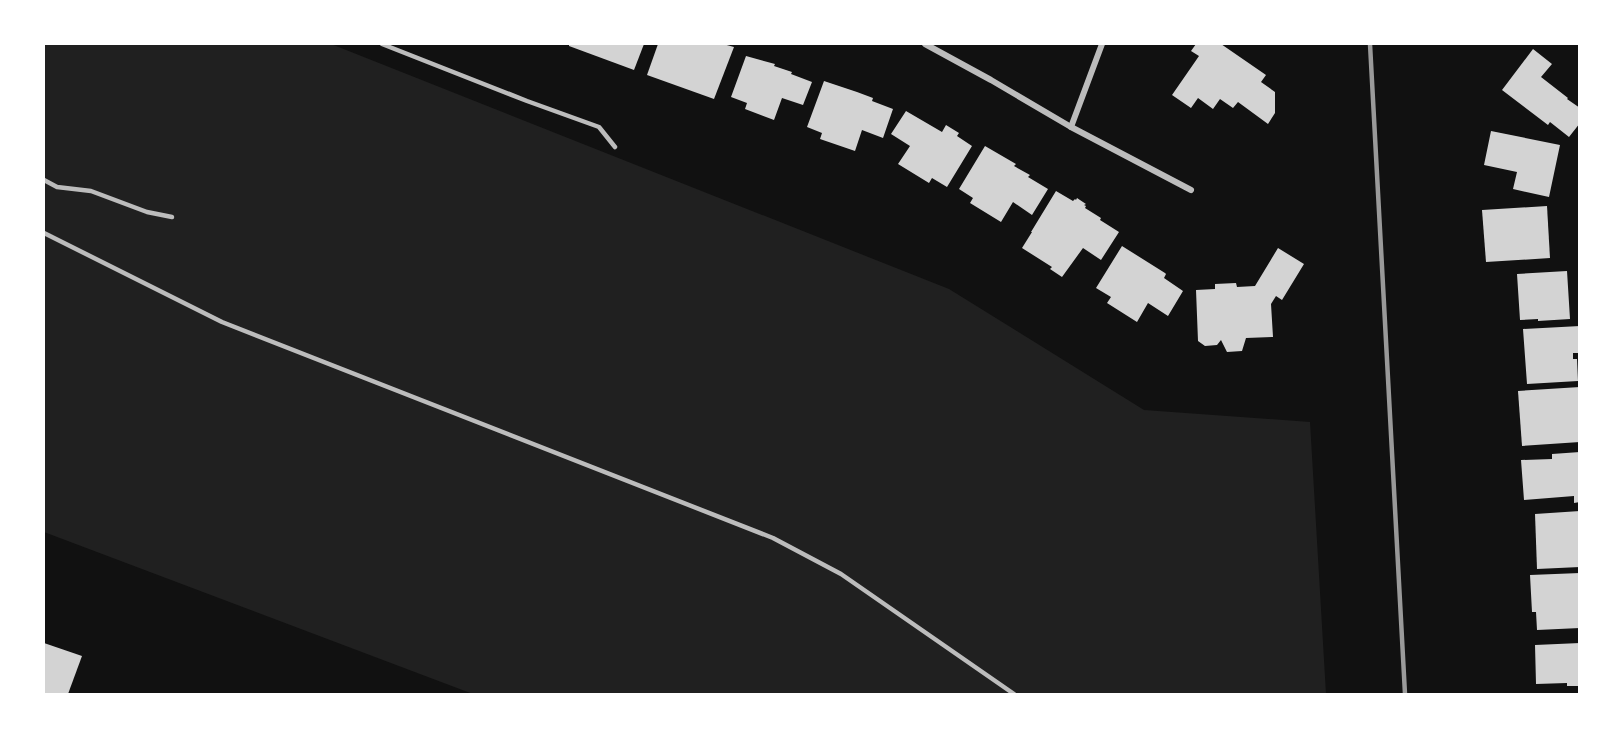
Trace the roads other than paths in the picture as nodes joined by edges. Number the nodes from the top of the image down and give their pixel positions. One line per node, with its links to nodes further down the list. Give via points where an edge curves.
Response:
1 (382, 44): 5 (lane, via 599,127)
2 (925, 44): 4 (street)
3 (1102, 44): 4 (street)
4 (1071, 127): 7 (street)
5 (615, 147)
6 (44, 180): 8 (lane, via 57,187 91,191)
7 (1191, 190)
8 (172, 217)
9 (44, 233): 10 (lane, via 222,322 773,538 841,574)
10 (1014, 694)

